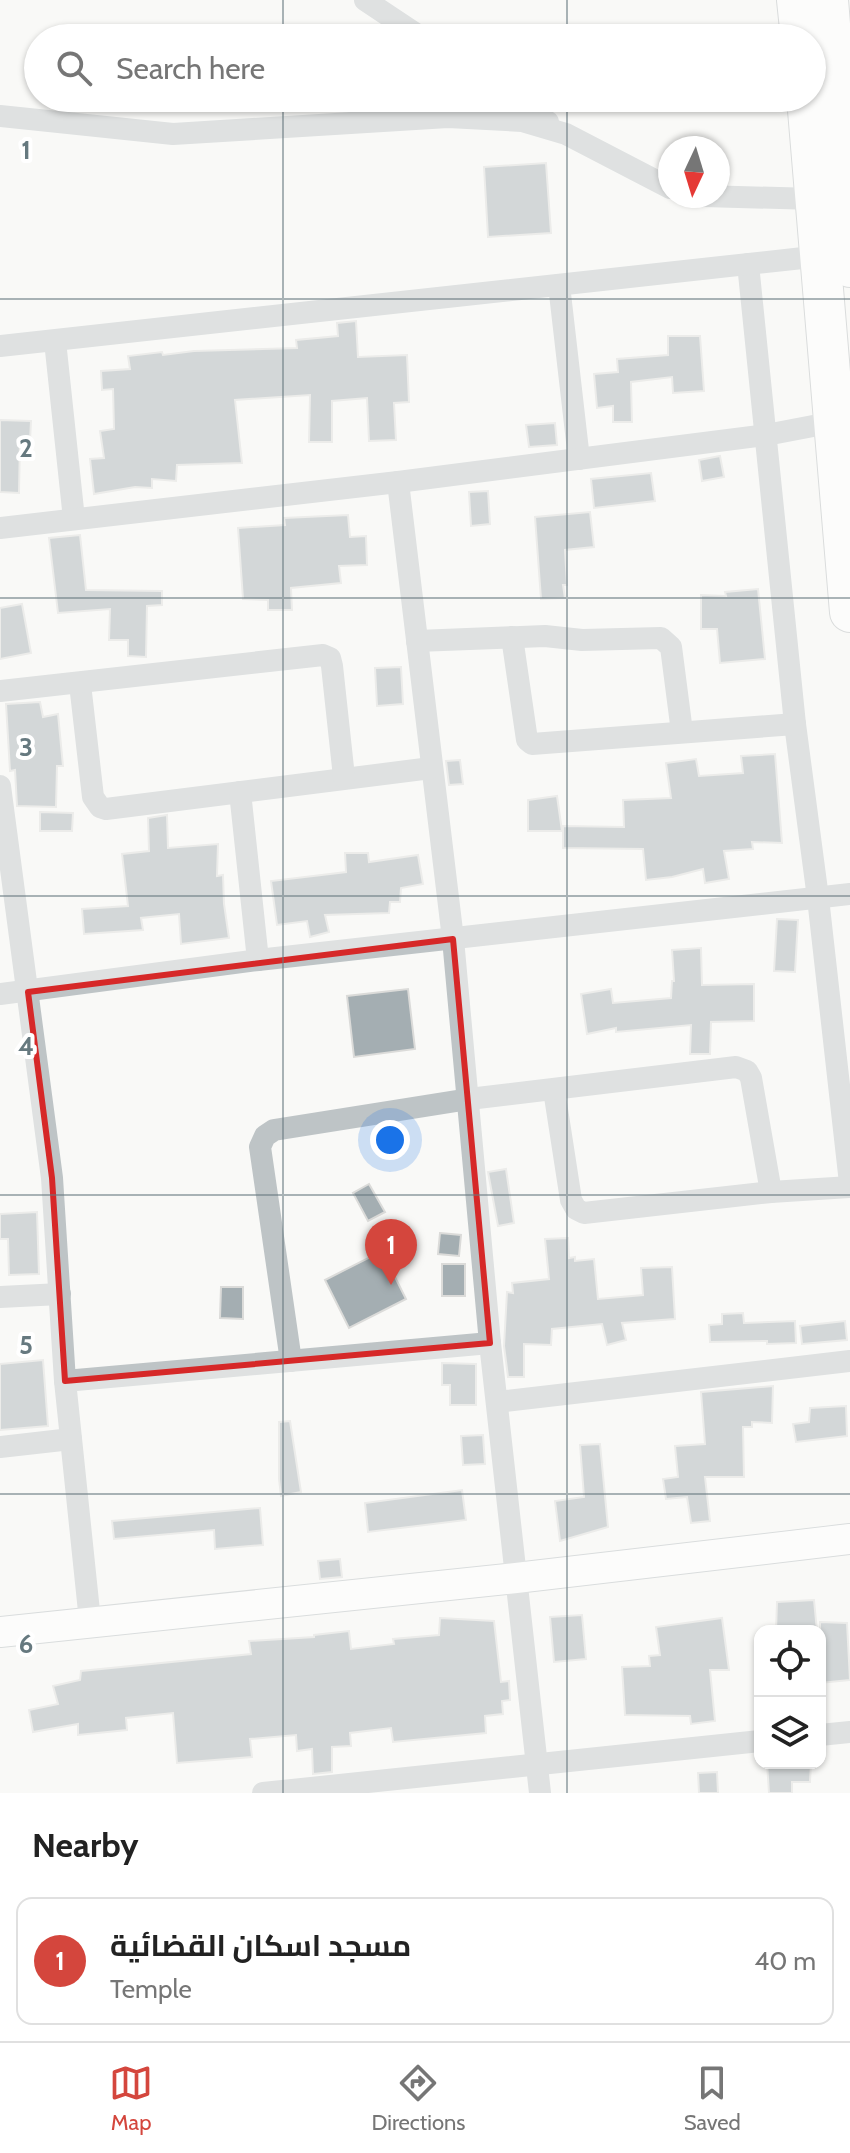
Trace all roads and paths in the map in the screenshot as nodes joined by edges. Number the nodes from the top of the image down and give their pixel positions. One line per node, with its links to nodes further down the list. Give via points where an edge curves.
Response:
1 (365, 0): 4 (street)
2 (797, 0): 5 (highway)
3 (828, 0): 13 (highway)
4 (401, 24)
5 (800, 24)
6 (532, 112): 9 (street)
7 (808, 112): 12 (highway)
8 (0, 116): 9 (street, via 173,134 483,118 522,121)
9 (566, 134): 10 (street)
10 (658, 182)
11 (730, 197): 12 (street)
12 (815, 199): 13 (highway)
13 (835, 262): 14 (street); 18 (highway)
14 (748, 264): 15 (street); 19 (street)
15 (559, 285): 16 (street); 20 (street)
16 (55, 341): 17 (street); 22 (street)
17 (0, 346)
18 (834, 422): 19 (street); 24 (highway)
19 (766, 435): 20 (street); 29 (street)
20 (579, 459): 21 (street)
21 (398, 482): 22 (street); 26 (street)
22 (74, 519): 23 (street)
23 (0, 528)
24 (850, 612)
25 (512, 637): 26 (street); 30 (street, via 661,638 671,647); 30 (street, via 529,743)
26 (417, 641): 31 (street)
27 (80, 684): 28 (street); 32 (street, via 327,656); 34 (street, via 93,797 100,807)
28 (0, 691)
29 (795, 724): 30 (street); 37 (street)
30 (682, 732)
31 (431, 768): 32 (street); 38 (street)
32 (344, 777): 34 (street)
33 (0, 786): 35 (street)
34 (240, 792): 39 (street)
35 (2, 824): 40 (street)
36 (850, 894): 37 (street)
37 (818, 898): 38 (street); 44 (street)
38 (453, 939): 39 (street); 43 (street)
39 (258, 960): 40 (street)
40 (28, 992): 41 (street); 46 (street, via 52,1178)
41 (0, 994)
42 (554, 1090): 43 (street); 45 (street, via 571,1200 584,1213); 45 (street, via 736,1067 747,1071)
43 (469, 1099): 48 (street); 49 (street, via 274,1130 261,1141)
44 (849, 1173): 45 (street)
45 (771, 1192)
46 (60, 1294): 47 (street); 51 (street)
47 (0, 1297)
48 (490, 1343): 49 (street); 52 (street)
49 (291, 1361): 51 (street)
50 (850, 1361): 52 (street)
51 (65, 1381): 53 (street)
52 (497, 1402): 56 (street)
53 (71, 1439): 54 (street); 57 (street)
54 (0, 1447)
55 (850, 1539): 56 (street)
56 (516, 1578): 57 (street); 62 (street)
57 (90, 1621): 58 (street)
58 (0, 1632)
59 (850, 1732): 60 (street)
60 (826, 1734)
61 (754, 1742): 62 (street)
62 (537, 1763): 63 (street); 64 (street)
63 (263, 1793)
64 (540, 1793)

